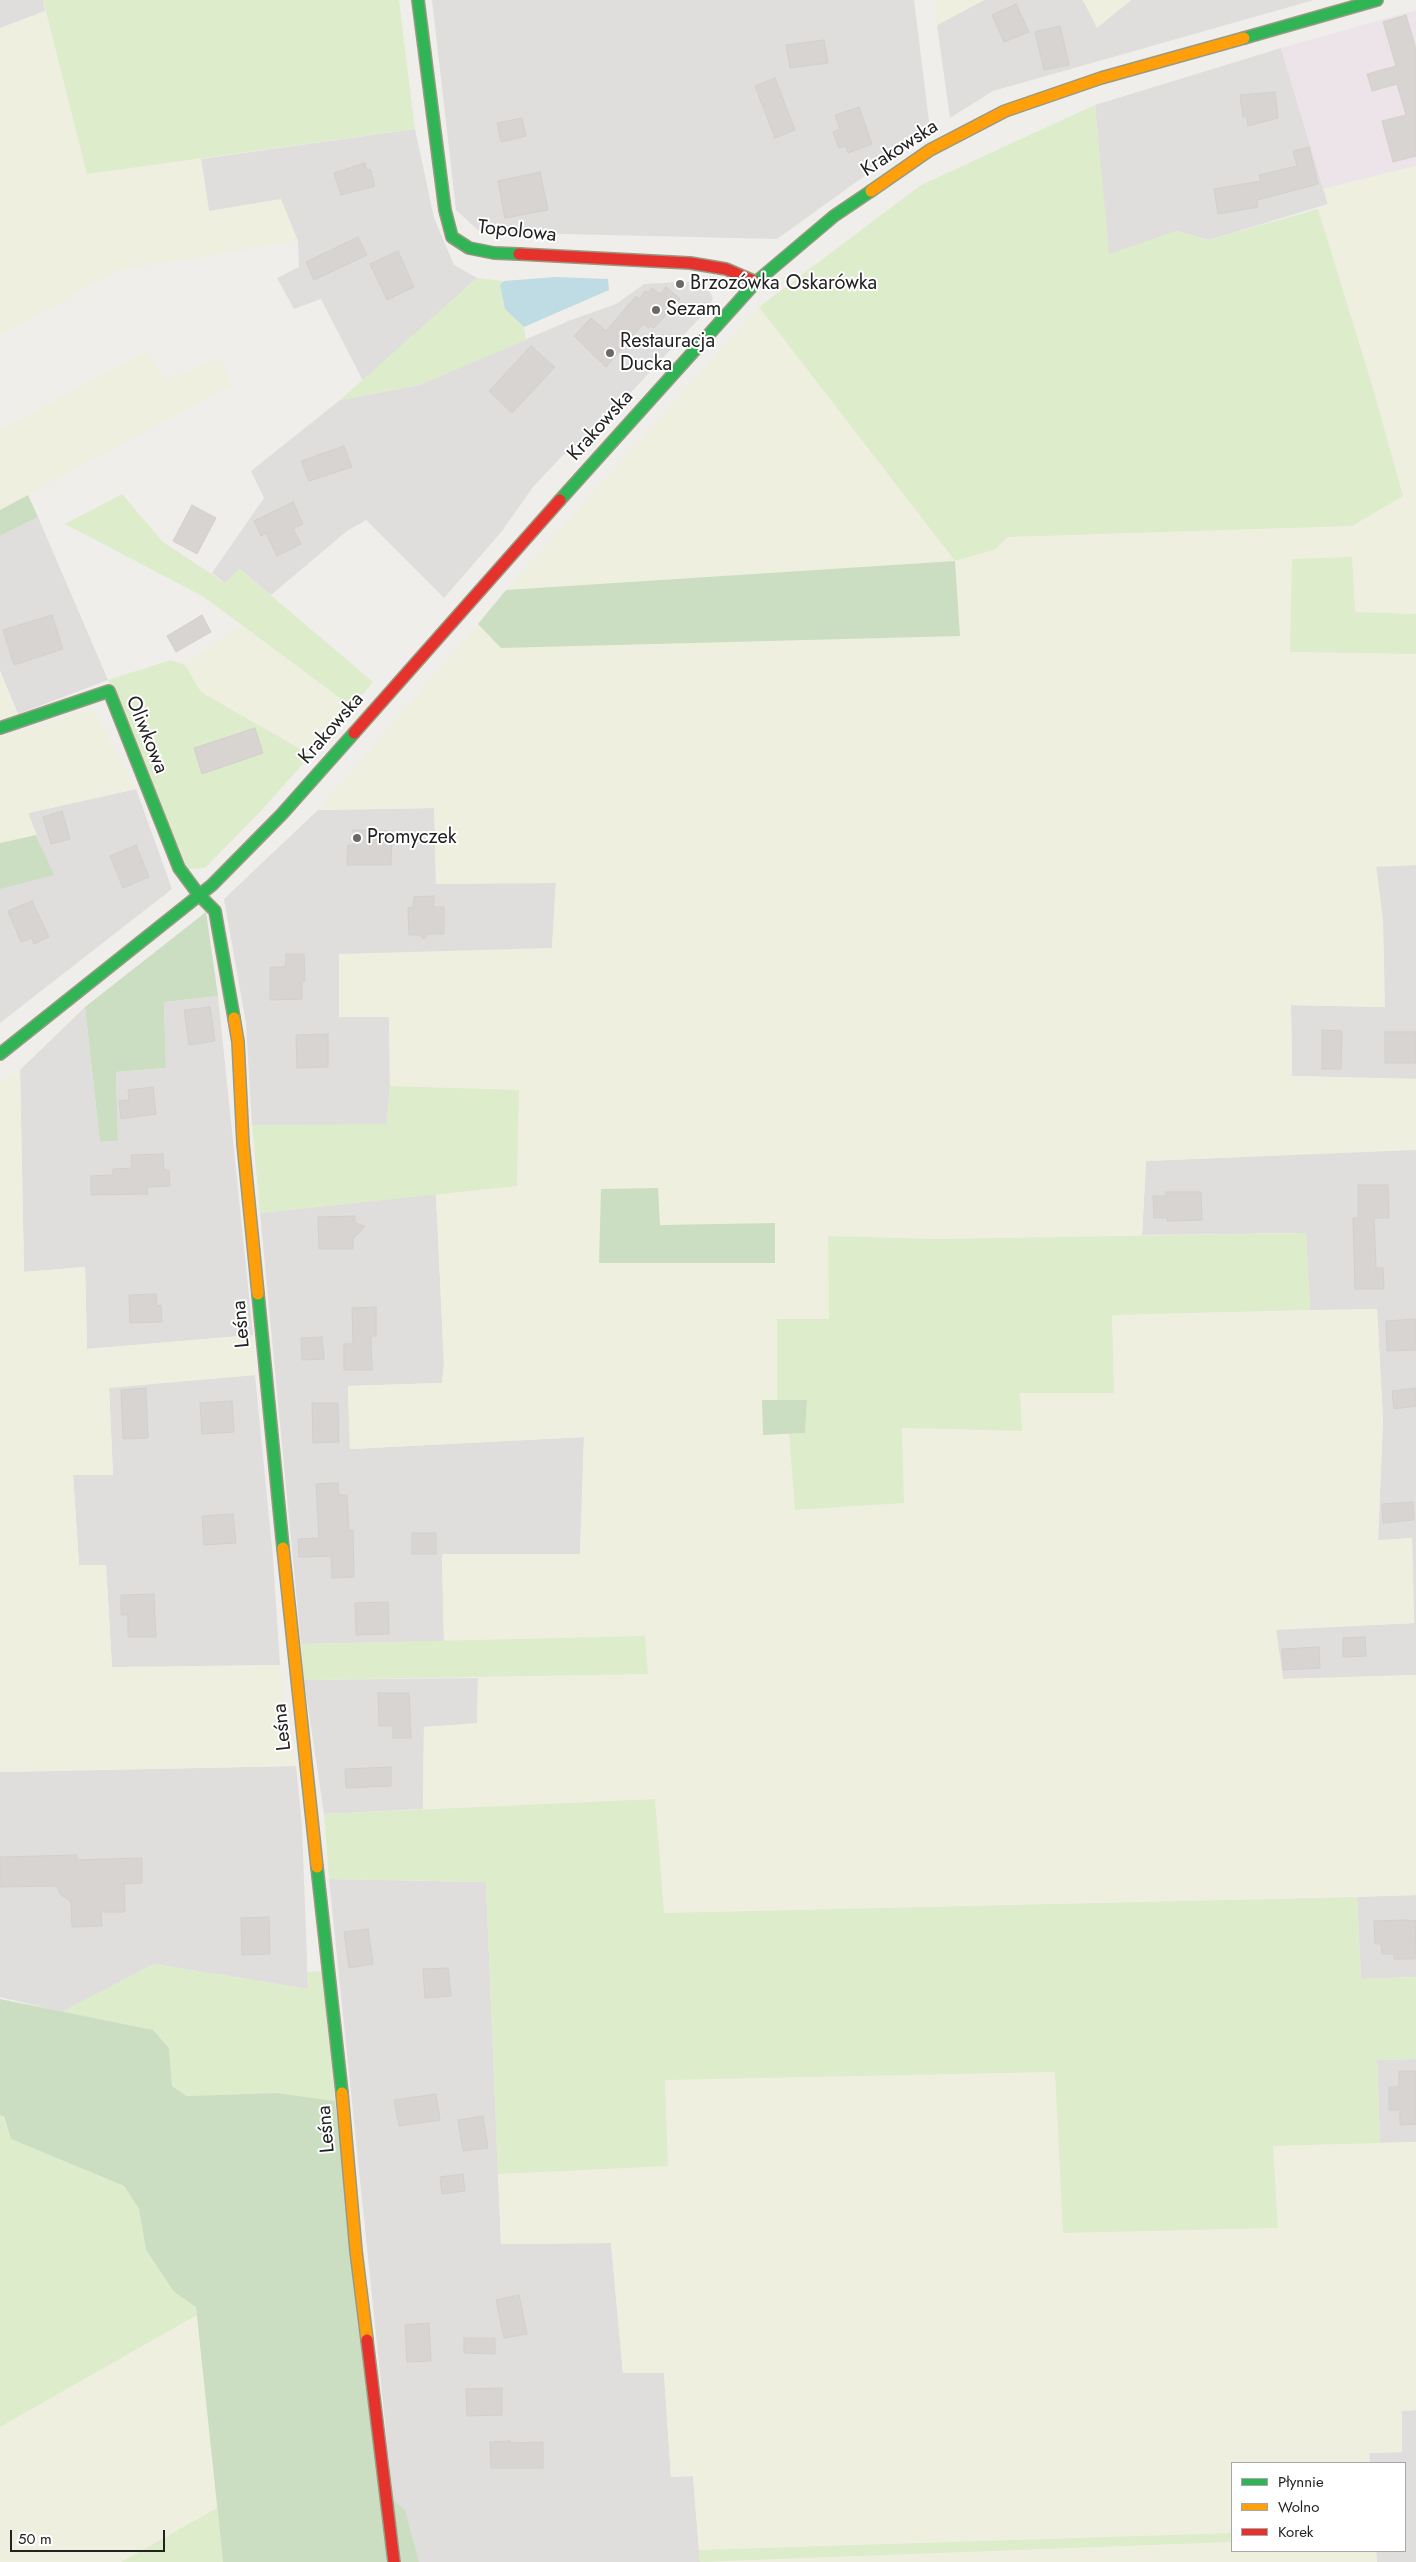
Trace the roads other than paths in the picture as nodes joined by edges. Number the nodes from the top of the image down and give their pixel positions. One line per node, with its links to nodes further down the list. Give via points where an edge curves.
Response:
1 (418, 0): 3 (street, Topolowa, via 445,210 452,237 469,248 494,253 716,267)
2 (1378, 0): 3 (street, Krakowska, via 1101,78 1005,110 949,139 884,180 807,237)
3 (756, 282): 5 (street, Krakowska, via 608,444 282,814)
4 (0, 728): 5 (street, Oliwkowa, via 109,691 178,868)
5 (199, 895): 6 (street, Krakowska); 7 (street, Leśna, via 216,911 238,1042 243,1144 287,1594 344,2108 356,2251)
6 (0, 1054)
7 (394, 2562)

